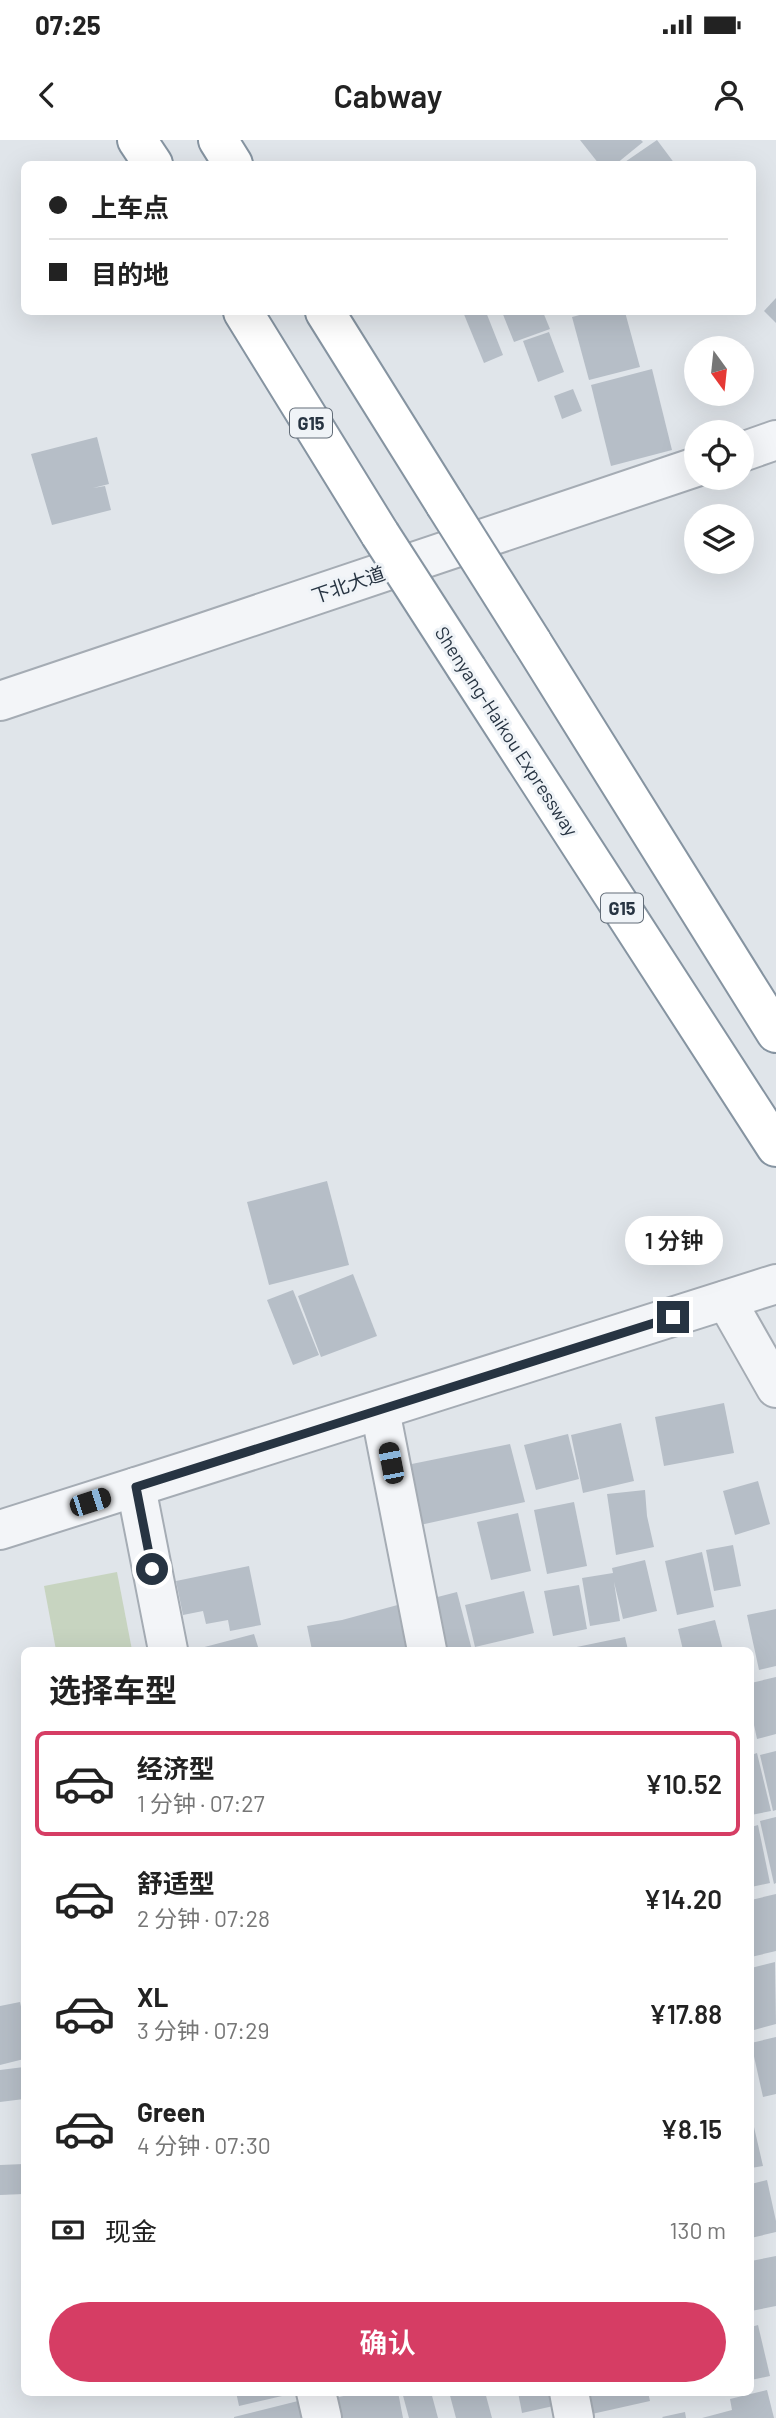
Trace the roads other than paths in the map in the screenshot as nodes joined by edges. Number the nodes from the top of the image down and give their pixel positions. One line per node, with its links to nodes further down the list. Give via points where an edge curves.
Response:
1 (137, 140): 3 (highway)
2 (218, 140): 4 (highway)
3 (151, 161)
4 (231, 161)
5 (245, 315): 12 (highway, Shenyang-Haikou Expressway / G15, bridge, via 380,534)
6 (327, 315): 11 (highway, bridge)
7 (776, 440): 8 (street)
8 (754, 448)
9 (684, 471): 10 (street, 下北大道)
10 (0, 701)
11 (776, 1032)
12 (776, 1147)
13 (776, 1284): 14 (street)
14 (726, 1300): 15 (street); 16 (street)
15 (776, 1388)
16 (380, 1410): 17 (street); 20 (street)
17 (136, 1487): 18 (street); 19 (street)
18 (0, 1530)
19 (167, 1647)
20 (425, 1647)
21 (317, 2396): 23 (street)
22 (570, 2396): 24 (street)
23 (322, 2418)
24 (574, 2418)

